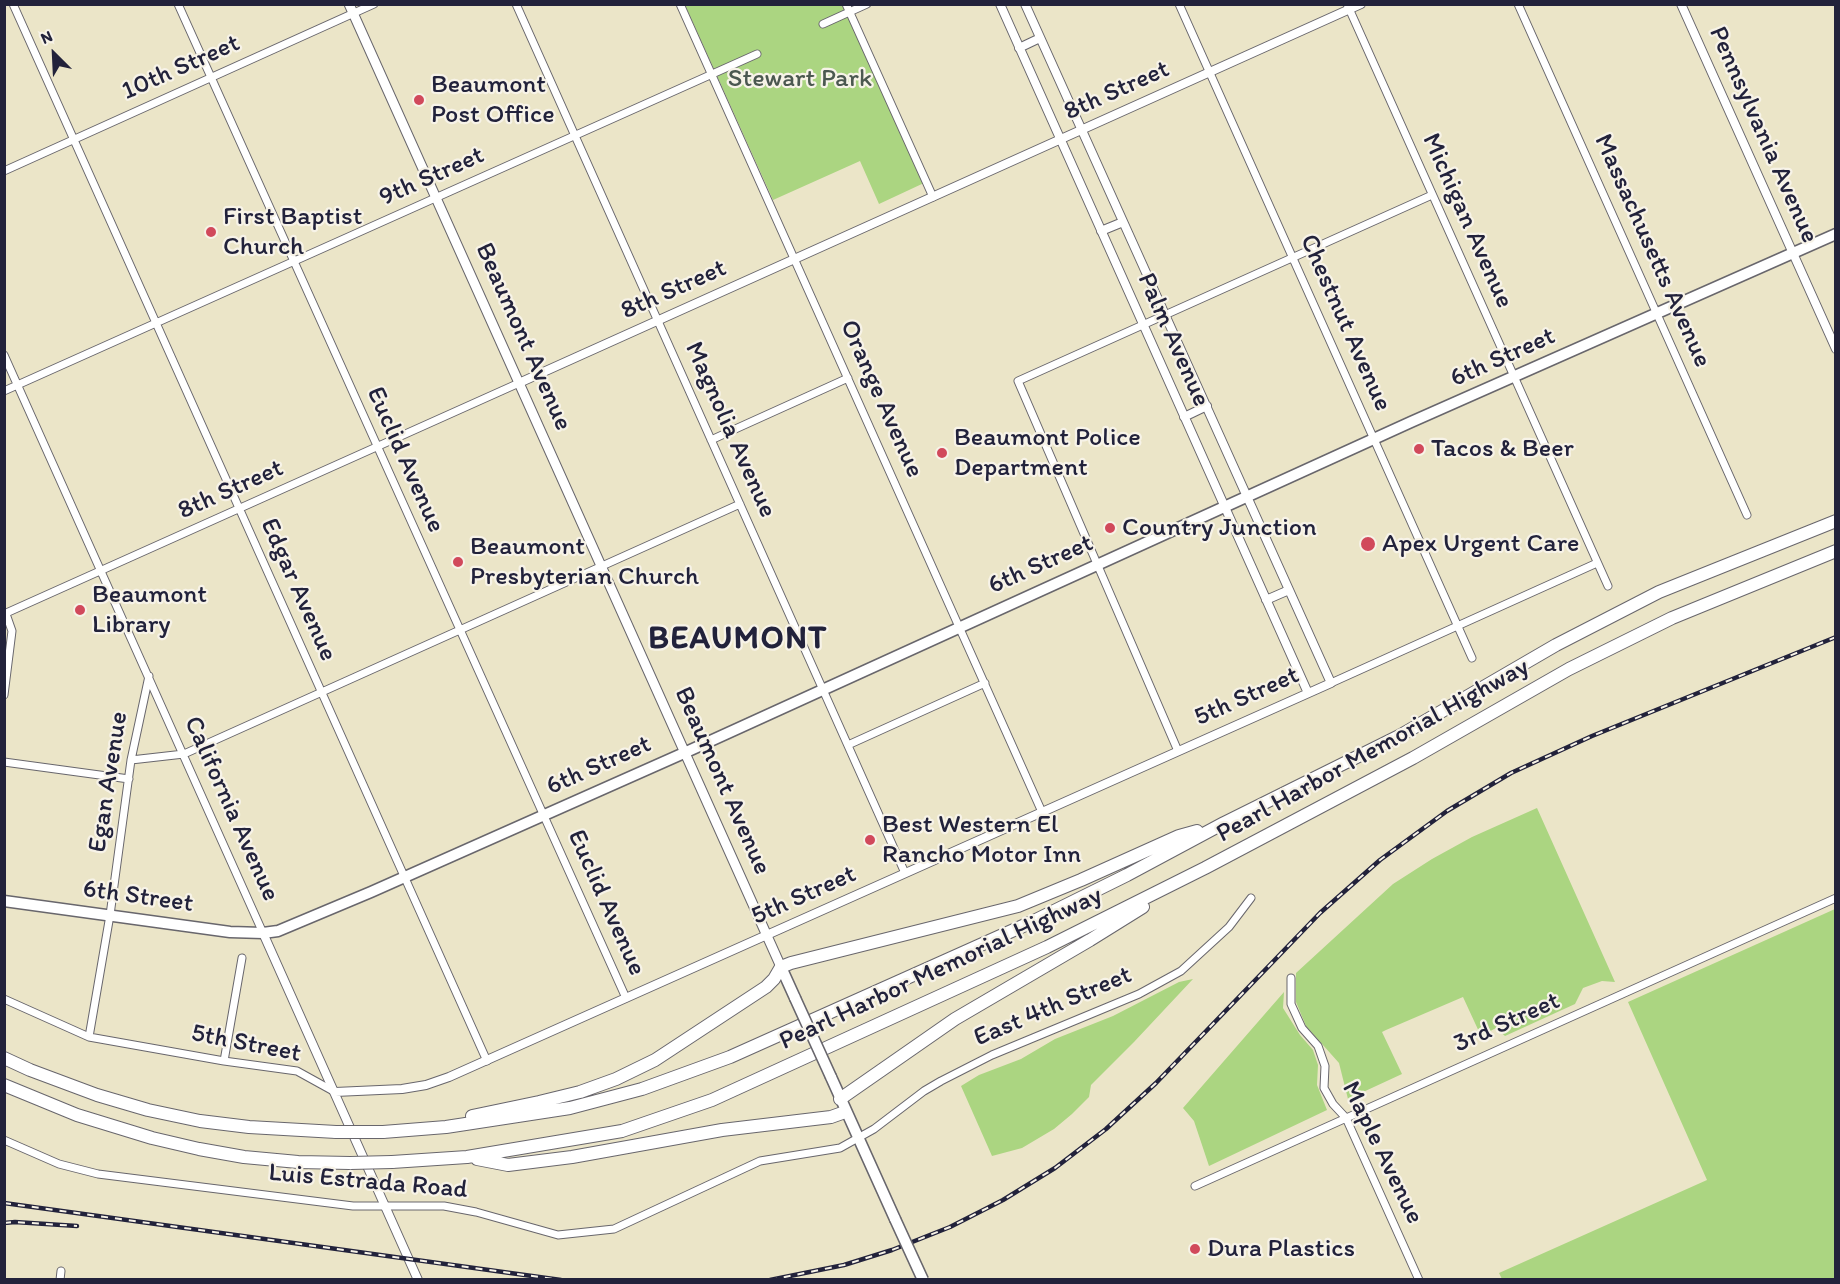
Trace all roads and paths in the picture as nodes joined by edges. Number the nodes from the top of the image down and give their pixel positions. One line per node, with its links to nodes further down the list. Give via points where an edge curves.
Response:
1 (13, 4): 26 (street, Edgar Avenue)
2 (178, 4): 23 (street, Euclid Avenue)
3 (374, 4): 15 (street, 10th Street)
4 (516, 4): 25 (street, Magnolia Avenue)
5 (680, 4): 22 (street, Orange Avenue)
6 (846, 4): 16 (street)
7 (867, 4): 16 (street)
8 (1000, 4): 19 (street, Palm Avenue)
9 (1025, 4): 18 (street, Palm Avenue)
10 (1179, 4): 21 (street, Chestnut Avenue)
11 (1361, 4): 14 (street, 8th Street)
12 (1518, 4): 39 (street, Massachusetts Avenue)
13 (1681, 4): 35 (street, Pennsylvania Avenue)
14 (1348, 7): 21 (street, 8th Street); 29 (street, Michigan Avenue)
15 (351, 9): 23 (street, 10th Street); 31 (main road, Beaumont Avenue)
16 (850, 12): 17 (street); 30 (street)
17 (823, 24)
18 (1040, 38): 19 (street); 24 (street, Palm Avenue)
19 (1019, 48): 27 (street, Palm Avenue)
20 (757, 54): 22 (street, 9th Street)
21 (1210, 72): 24 (street, 8th Street); 36 (street, Chestnut Avenue)
22 (712, 74): 25 (street, 9th Street); 37 (street, Orange Avenue)
23 (211, 78): 26 (street, 10th Street); 38 (street, Euclid Avenue)
24 (1082, 130): 27 (street, 8th Street); 32 (street, Palm Avenue)
25 (574, 136): 31 (street, 9th Street); 41 (street, Magnolia Avenue)
26 (73, 140): 28 (street, 10th Street); 42 (street, Edgar Avenue)
27 (1060, 140): 30 (street, 8th Street); 33 (street, Palm Avenue)
28 (4, 171)
29 (1432, 195): 36 (street); 46 (street, Michigan Avenue)
30 (933, 197): 37 (street, 8th Street)
31 (436, 198): 38 (street, 9th Street); 48 (main road, Beaumont Avenue)
32 (1123, 222): 33 (street); 40 (street, Palm Avenue)
33 (1101, 231): 43 (street, Palm Avenue)
34 (1836, 234): 35 (main road, 6th Street)
35 (1793, 253): 39 (main road, 6th Street); 44 (street, Pennsylvania Avenue)
36 (1293, 257): 40 (street); 54 (street, Chestnut Avenue)
37 (796, 259): 41 (street, 8th Street); 47 (street, Orange Avenue)
38 (293, 262): 42 (street, 9th Street); 55 (street, Euclid Avenue)
39 (1656, 314): 46 (main road, 6th Street); 60 (street, Massachusetts Avenue)
40 (1165, 315): 43 (street); 51 (street, Palm Avenue)
41 (657, 321): 48 (street, 8th Street); 53 (street, Magnolia Avenue)
42 (156, 323): 49 (street, 9th Street); 59 (street, Edgar Avenue)
43 (1143, 325): 52 (street, Palm Avenue); 64 (street, via 1018,381)
44 (1836, 349)
45 (4, 355): 49 (street, California Avenue)
46 (1514, 377): 54 (main road, 6th Street); 63 (street, Michigan Avenue)
47 (848, 378): 53 (street); 72 (street, Orange Avenue)
48 (519, 383): 55 (street, 8th Street); 65 (main road, Beaumont Avenue)
49 (18, 385): 50 (street, 9th Street); 66 (street, California Avenue)
50 (4, 391)
51 (1207, 406): 52 (street); 56 (street, Palm Avenue)
52 (1184, 417): 58 (street, Palm Avenue)
53 (711, 440): 57 (street, Magnolia Avenue)
54 (1374, 440): 56 (main road, 6th Street); 71 (street, Chestnut Avenue)
55 (377, 447): 59 (street, 8th Street); 73 (street, Euclid Avenue)
56 (1248, 497): 58 (main road, 6th Street); 68 (street, Palm Avenue)
57 (740, 504): 65 (street); 78 (street, Magnolia Avenue)
58 (1224, 508): 64 (main road, 6th Street); 69 (street, Palm Avenue)
59 (239, 509): 66 (street, 8th Street); 79 (street, Edgar Avenue)
60 (1747, 515)
61 (1836, 521): 91 (highway, Pearl Harbor Memorial Highway, via 1649,597 1556,645 1401,735)
62 (1836, 551): 92 (highway, Pearl Harbor Memorial Highway, via 1672,618 1569,669 1413,758)
63 (1598, 563): 67 (street, Michigan Avenue); 71 (street, 5th Street)
64 (1098, 565): 72 (main road, 6th Street); 83 (street)
65 (601, 566): 73 (street); 84 (main road, Beaumont Avenue)
66 (102, 571): 70 (street, 8th Street); 75 (street, California Avenue)
67 (1608, 586)
68 (1289, 590): 69 (street); 77 (street, Palm Avenue)
69 (1266, 600): 80 (street, Palm Avenue)
70 (5, 614): 81 (street, via 12,631)
71 (1458, 626): 74 (street, Chestnut Avenue); 77 (street, 5th Street)
72 (960, 627): 76 (street, Orange Avenue); 78 (main road, 6th Street)
73 (459, 630): 79 (street); 90 (street, Euclid Avenue)
74 (1472, 658)
75 (149, 676): 85 (street, California Avenue); 86 (street, Egan Avenue)
76 (985, 683): 82 (street); 89 (street, Orange Avenue)
77 (1331, 683): 80 (street, 5th Street)
78 (823, 689): 82 (street, Magnolia Avenue); 84 (main road, 6th Street)
79 (321, 692): 85 (street); 94 (street, Edgar Avenue)
80 (1308, 693): 83 (street, 5th Street)
81 (4, 695)
82 (848, 745): 93 (street, Magnolia Avenue)
83 (1178, 751): 89 (street, 5th Street)
84 (684, 753): 90 (main road, 6th Street); 100 (main road, Beaumont Avenue)
85 (184, 754): 86 (street); 99 (street, California Avenue)
86 (131, 760): 88 (street, Egan Avenue)
87 (4, 762): 88 (street)
88 (129, 779): 98 (street, Egan Avenue)
89 (1042, 812): 93 (street, 5th Street)
90 (543, 815): 94 (main road, 6th Street); 104 (street, Euclid Avenue)
91 (1224, 823): 102 (highway, via 1179,836 1018,906); 115 (highway, Pearl Harbor Memorial Highway, via 1034,921 729,1058 590,1104 495,1121)
92 (1205, 868): 112 (highway, via 955,1019); 118 (highway, Pearl Harbor Memorial Highway, via 1047,947 712,1100 622,1131)
93 (905, 873): 100 (street, 5th Street)
94 (404, 877): 99 (main road, 6th Street, via 296,924); 108 (street, Edgar Avenue)
95 (1251, 898): 116 (street, East 4th Street, via 1229,927 1181,971 941,1081)
96 (1836, 898): 114 (street, 3rd Street)
97 (4, 901): 98 (main road, 6th Street)
98 (110, 915): 99 (main road, 6th Street); 106 (street, Egan Avenue)
99 (263, 933): 111 (street, California Avenue)
100 (767, 935): 102 (main road, Beaumont Avenue); 104 (street, 5th Street)
101 (242, 958): 109 (street)
102 (781, 967): 112 (main road, Beaumont Avenue, bridge); 115 (highway, via 766,987 655,1060 616,1079 539,1102)
103 (1291, 978): 114 (street, Maple Avenue, via 1294,1013 1318,1046 1325,1066 1324,1088)
104 (626, 998): 108 (street, 5th Street)
105 (4, 999): 106 (street, 5th Street)
106 (89, 1037): 109 (street, 5th Street)
107 (4, 1058): 115 (highway, Pearl Harbor Memorial Highway, bridge, via 97,1095 200,1121 336,1132)
108 (487, 1060): 111 (street, 5th Street, via 426,1085)
109 (224, 1061): 111 (street, 5th Street, via 297,1071)
110 (4, 1085): 118 (highway, Pearl Harbor Memorial Highway, bridge, via 88,1119 152,1138 244,1157 350,1162)
111 (335, 1092): 120 (street, California Avenue)
112 (840, 1099): 113 (main road, Beaumont Avenue)
113 (845, 1112): 116 (main road, Beaumont Avenue); 118 (highway, via 508,1165)
114 (1346, 1118): 119 (street, 3rd Street); 125 (street, Maple Avenue)
115 (398, 1131)
116 (858, 1138): 120 (street, Luis Estrada Road, via 840,1148 760,1161 614,1229 558,1235 444,1206); 124 (main road, Beaumont Avenue, bridge)
117 (4, 1140): 120 (street, Luis Estrada Road, via 59,1164 98,1174)
118 (467, 1157)
119 (1195, 1186)
120 (385, 1207): 123 (street, California Avenue)
121 (61, 1271): 122 (street)
122 (60, 1280)
123 (418, 1280)
124 (923, 1280)
125 (1419, 1280)

